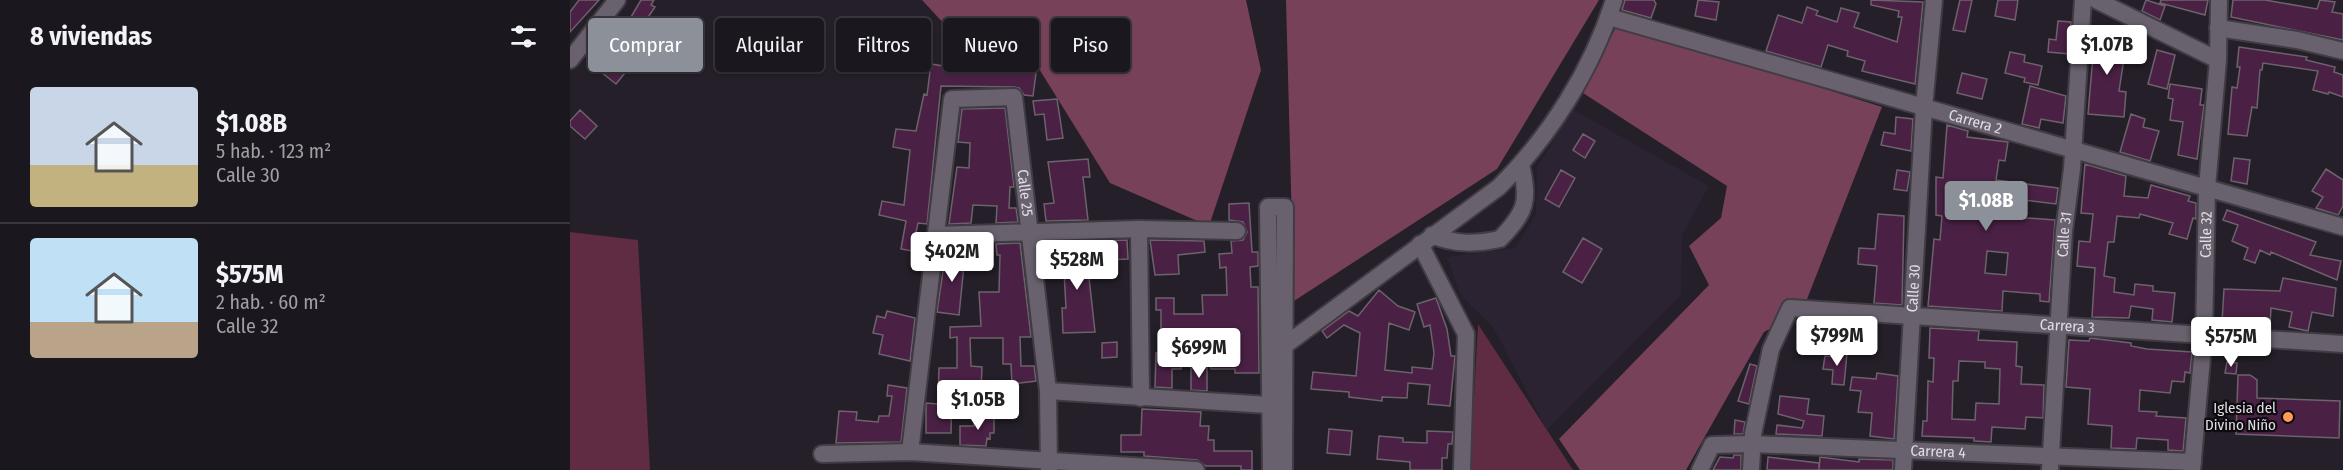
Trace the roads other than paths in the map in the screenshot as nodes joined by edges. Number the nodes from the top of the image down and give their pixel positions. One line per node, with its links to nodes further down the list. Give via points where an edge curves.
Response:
1 (617, 0): 10 (street)
2 (1614, 0): 7 (street)
3 (1934, 0): 12 (street, Calle 30)
4 (2083, 0): 13 (street, Calle 31)
5 (2096, 0): 11 (street)
6 (2219, 0): 8 (street, Calle 32)
7 (1609, 17): 12 (street, Carrera 2); 14 (street, via 1559,113)
8 (2217, 28): 9 (street); 11 (street, Calle 32)
9 (2343, 51)
10 (570, 60)
11 (2218, 60): 15 (street, Calle 32)
12 (1924, 107): 13 (street, Carrera 2); 22 (street, Calle 30)
13 (2072, 149): 15 (street, Carrera 2); 23 (street, Calle 31)
14 (1521, 164): 21 (street, via 1499,187); 21 (street, via 1526,204 1500,239 1475,244)
15 (2207, 188): 16 (street, Carrera 2); 24 (street, Calle 32)
16 (2343, 227)
17 (1139, 229): 18 (street); 19 (street); 29 (street)
18 (1237, 231)
19 (1031, 232): 20 (street); 20 (street, Calle 25, via 1014,97 952,99); 28 (street, Calle 25)
20 (936, 235): 33 (street)
21 (1426, 240): 25 (street); 41 (street, via 1466,334)
22 (1912, 316): 23 (street, Carrera 3); 31 (street, Carrera 3, via 1790,308 1771,349); 32 (street, Calle 30)
23 (2060, 326): 24 (street, Carrera 3); 35 (street, Calle 31)
24 (2204, 335): 26 (street, Carrera 3); 37 (street, Calle 32)
25 (1285, 344): 27 (street); 27 (street, via 1276,207); 40 (street)
26 (2343, 344)
27 (1269, 357): 30 (street)
28 (1048, 391): 29 (street); 36 (street, Calle 25)
29 (1141, 398): 30 (street)
30 (1269, 405): 39 (street)
31 (1752, 444): 32 (street, Carrera 4); 42 (street, Carrera 4, via 1712,445); 43 (street)
32 (1904, 450): 35 (street, Carrera 4); 44 (street, Calle 30)
33 (910, 452): 34 (street); 36 (street)
34 (822, 454)
35 (2050, 463): 37 (street, Carrera 4)
36 (1049, 465): 38 (street)
37 (2192, 466)
38 (1196, 470)
39 (1271, 470)
40 (1284, 470)
41 (1462, 470)
42 (1700, 470)
43 (1751, 470)
44 (1903, 470)

